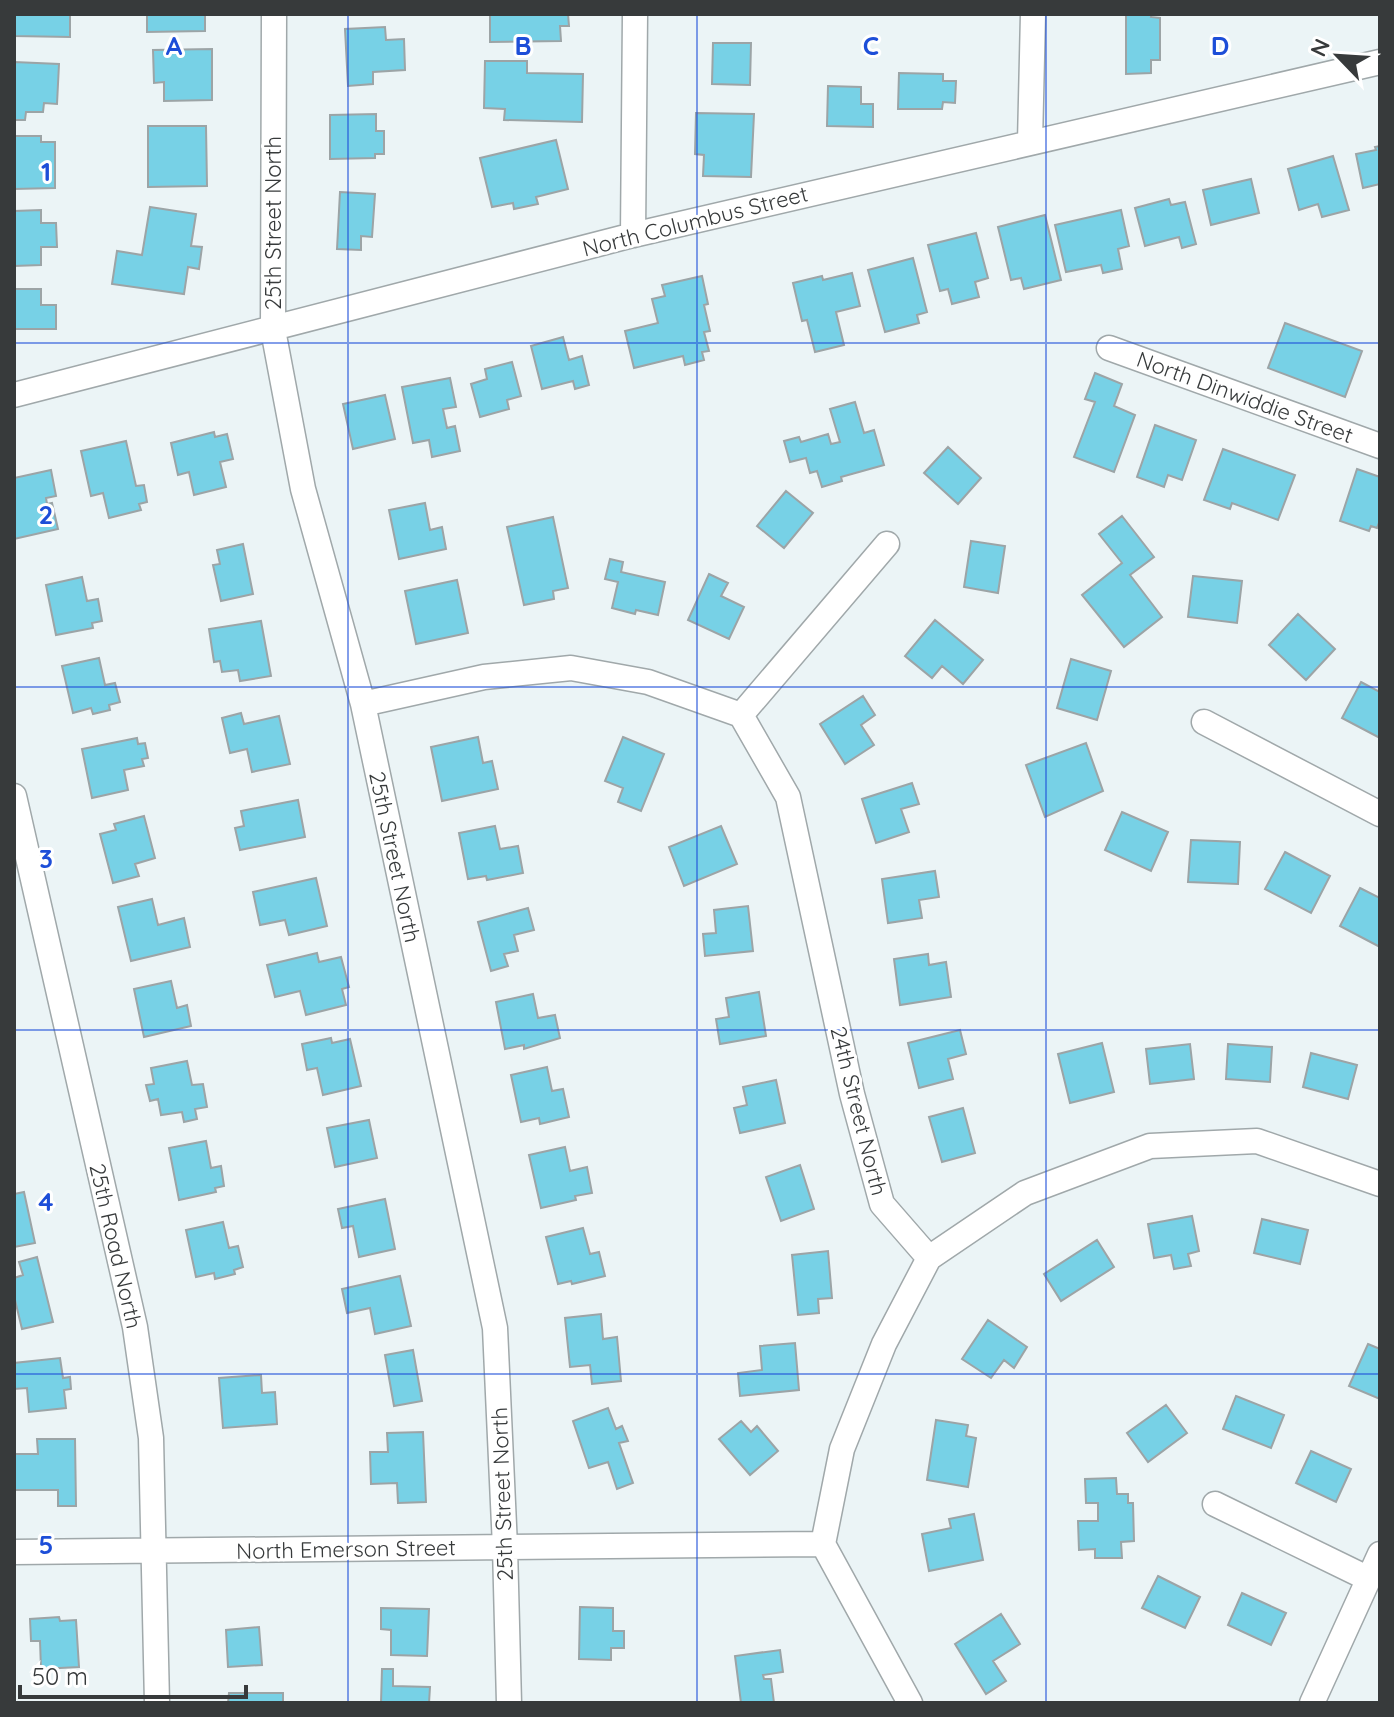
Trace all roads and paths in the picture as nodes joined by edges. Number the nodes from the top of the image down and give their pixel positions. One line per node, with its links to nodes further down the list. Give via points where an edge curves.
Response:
1 (274, 14): 7 (street, 25th Street North)
2 (635, 14): 6 (street)
3 (1033, 14): 5 (street)
4 (1380, 62): 5 (street, North Columbus Street)
5 (1030, 142): 6 (street, North Columbus Street)
6 (633, 235): 7 (street, North Columbus Street)
7 (273, 330): 9 (street, North Columbus Street); 12 (street, 25th Street North, via 303,489)
8 (1109, 348): 10 (street, North Dinwiddie Street)
9 (14, 395)
10 (1380, 446)
11 (887, 544): 13 (street)
12 (363, 704): 13 (street, via 484,677 571,668 648,682); 21 (street, 25th Street North, via 495,1328)
13 (741, 715): 18 (street, 24th Street North, via 788,797 849,1080 882,1204)
14 (1204, 722): 16 (street)
15 (14, 796): 23 (street, 25th Road North, via 135,1327 151,1438)
16 (1380, 814)
17 (1380, 1184): 18 (street, via 1257,1141 1150,1146 1025,1193)
18 (929, 1258): 20 (street, via 884,1344 842,1449)
19 (1215, 1504): 25 (street)
20 (823, 1544): 21 (street, North Emerson Street); 28 (street)
21 (505, 1547): 23 (street, North Emerson Street); 27 (street, 25th Street North)
22 (14, 1552): 23 (street, North Emerson Street)
23 (153, 1552): 26 (street, 25th Road North)
24 (1380, 1554): 25 (street)
25 (1369, 1579): 29 (street)
26 (157, 1703)
27 (509, 1703)
28 (910, 1703)
29 (1312, 1703)

